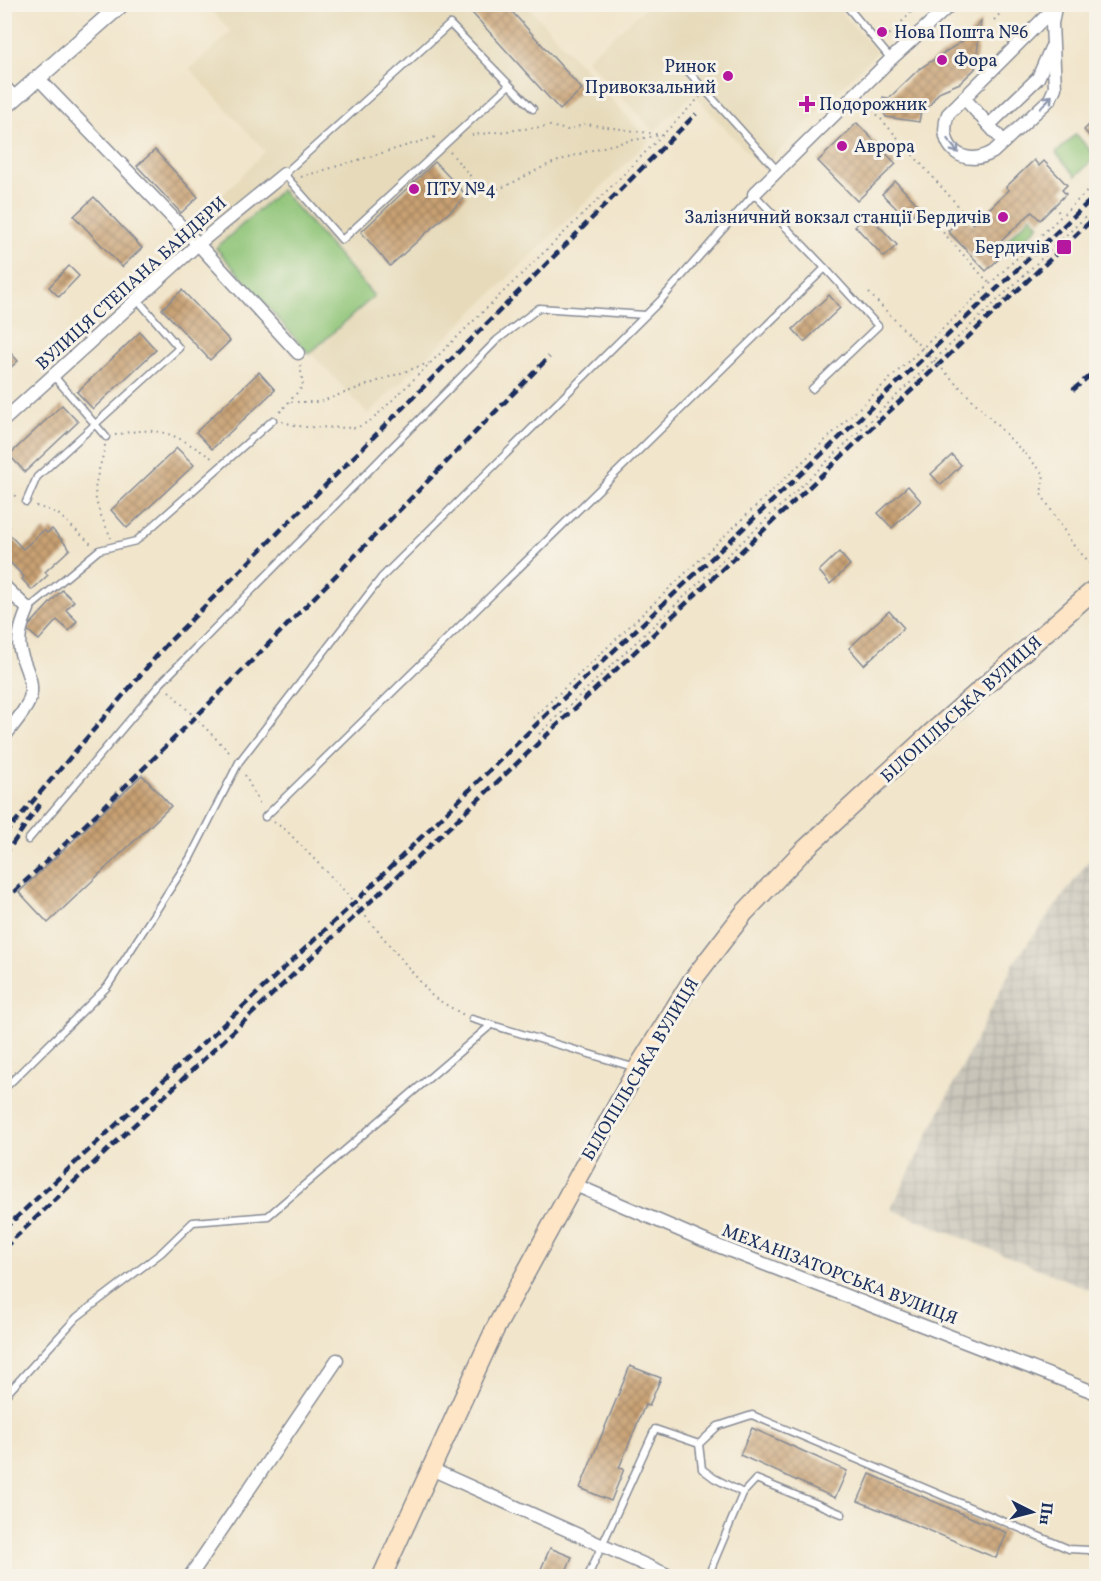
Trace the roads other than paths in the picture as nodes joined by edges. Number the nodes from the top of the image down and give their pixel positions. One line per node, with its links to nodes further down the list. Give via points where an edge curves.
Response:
1 (122, 4): 8 (street)
2 (845, 4): 6 (lane)
3 (951, 4): 6 (street)
4 (1056, 6): 5 (street); 11 (street)
5 (1053, 43): 14 (street, via 1038,78); 15 (street, one-way to 5, via 1053,94)
6 (891, 59): 16 (street)
7 (686, 69): 16 (lane)
8 (38, 78): 12 (street); 19 (street)
9 (509, 85): 13 (lane); 17 (lane, via 450,24); 17 (lane, via 342,240)
10 (4, 86): 12 (street)
11 (964, 98): 14 (street); 15 (street, one-way to 15, via 948,114 945,124 948,144 955,152 974,159 984,157)
12 (10, 103)
13 (533, 109)
14 (988, 125): 15 (street)
15 (1004, 142)
16 (777, 170): 18 (street)
17 (287, 177): 19 (street, ВУЛИЦЯ СТЕПАНА БАНДЕРИ)
18 (754, 194): 20 (lane); 22 (lane)
19 (198, 244): 21 (street, ВУЛИЦЯ СТЕПАНА БАНДЕРИ); 23 (street)
20 (825, 268): 25 (lane, via 878,326); 35 (lane)
21 (137, 300): 24 (street, ВУЛИЦЯ СТЕПАНА БАНДЕРИ); 28 (lane, via 179,348)
22 (645, 315): 36 (lane, via 539,308 497,340 161,683); 40 (lane, via 381,578 239,762 190,858 107,987)
23 (298, 353)
24 (53, 375): 26 (street, ВУЛИЦЯ СТЕПАНА БАНДЕРИ); 28 (lane)
25 (812, 389)
26 (4, 420)
27 (273, 420): 33 (lane, via 136,542 99,550)
28 (95, 424): 29 (lane); 30 (lane, via 37,477)
29 (105, 437)
30 (26, 502)
31 (4, 586): 33 (street)
32 (1096, 588): 39 (main road, БІЛОПІЛЬСЬКА ВУЛИЦЯ, via 802,852 744,913 691,982)
33 (28, 609): 34 (street, via 19,648 30,677 30,694)
34 (4, 737)
35 (265, 817)
36 (28, 840)
37 (472, 1019): 38 (lane)
38 (491, 1025): 39 (lane); 44 (lane, via 268,1216 193,1222 161,1253 77,1317)
39 (637, 1068): 41 (main road, БІЛОПІЛЬСЬКА ВУЛИЦЯ)
40 (4, 1089)
41 (573, 1184): 43 (street, МЕХАНІЗАТОРСЬКА ВУЛИЦЯ, via 705,1241); 46 (main road, БІЛОПІЛЬСЬКА ВУЛИЦЯ, via 495,1329)
42 (337, 1360): 51 (street)
43 (1096, 1393)
44 (4, 1397)
45 (699, 1444): 47 (lane, via 702,1469); 49 (lane, via 655,1429); 50 (lane, via 718,1426 752,1415 1069,1549)
46 (431, 1469): 49 (street); 52 (main road, БІЛОПІЛЬСЬКА ВУЛИЦЯ)
47 (743, 1493): 48 (lane, via 756,1479); 55 (lane)
48 (842, 1514)
49 (602, 1546): 53 (lane); 54 (street)
50 (1096, 1554)
51 (190, 1576)
52 (382, 1576)
53 (588, 1576)
54 (670, 1576)
55 (708, 1576)

